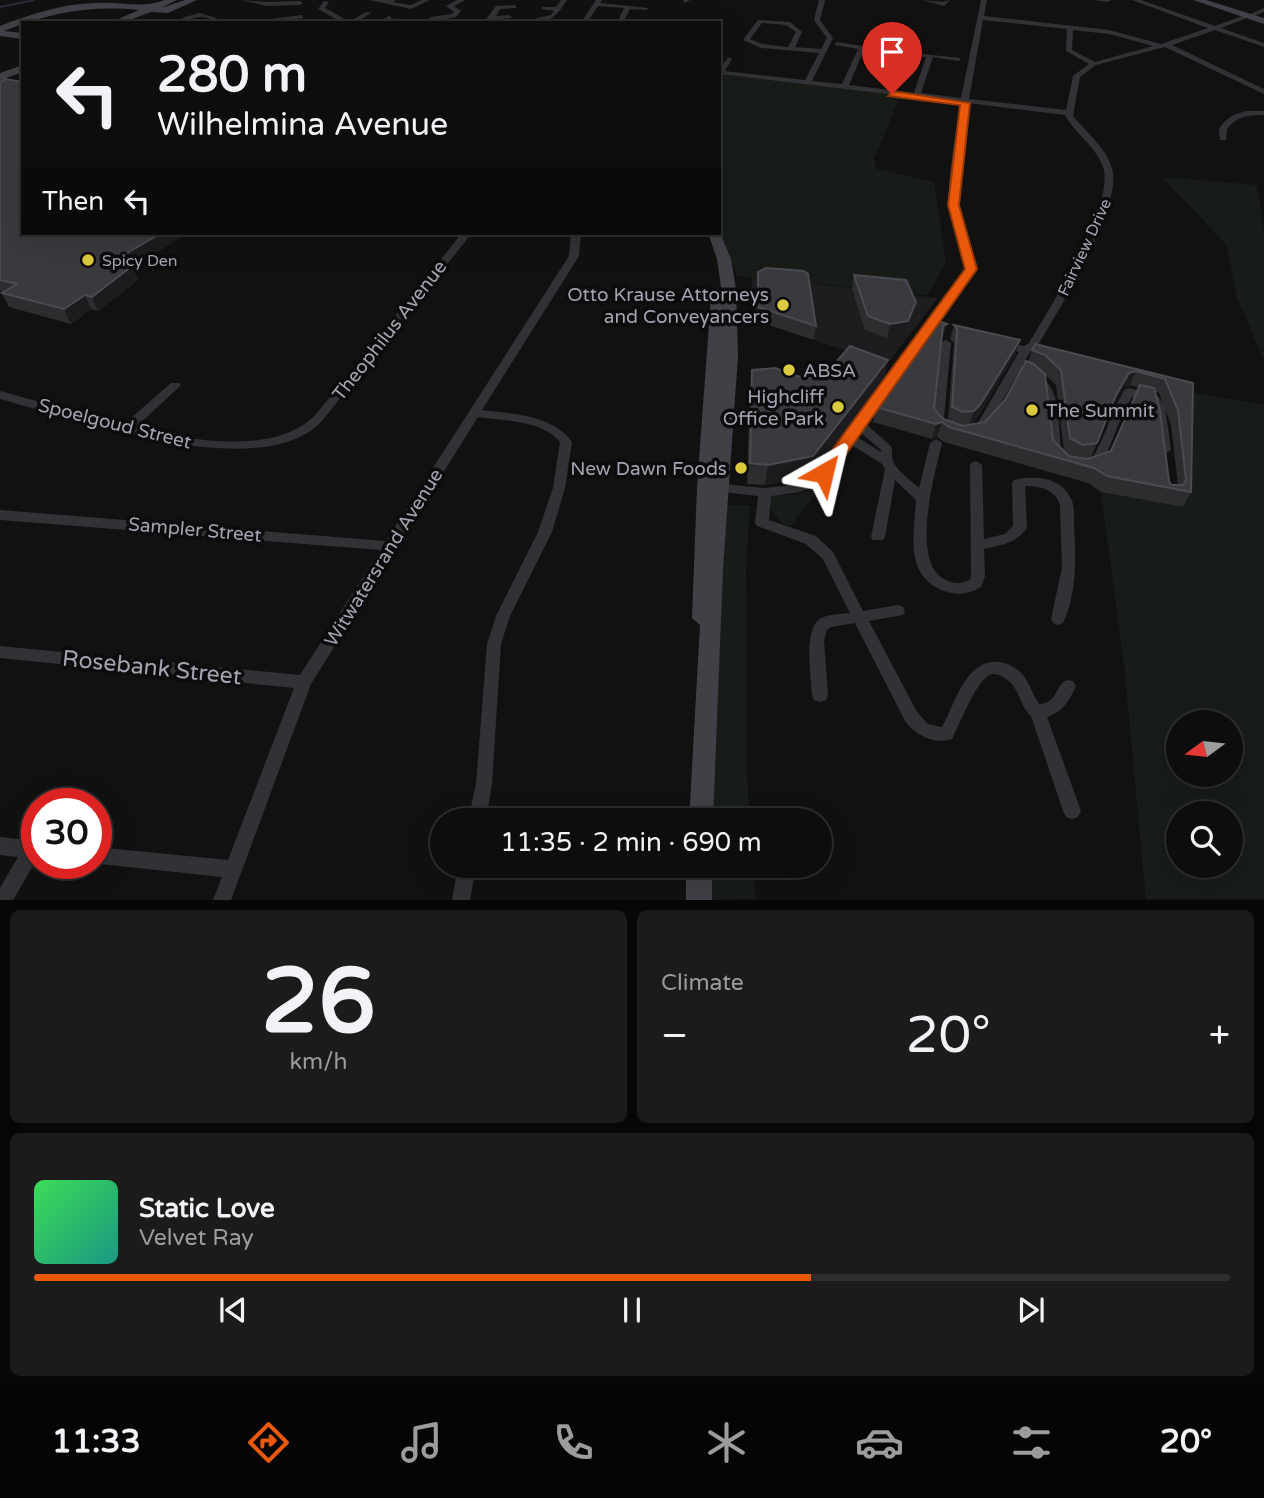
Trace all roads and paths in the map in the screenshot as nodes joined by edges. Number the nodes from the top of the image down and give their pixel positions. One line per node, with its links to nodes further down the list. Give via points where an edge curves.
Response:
1 (83, 0): 61 (main road, via 44,7)
2 (144, 0): 24 (main road)
3 (193, 0): 24 (main road)
4 (203, 0): 41 (main road)
5 (244, 0): 19 (street, via 267,4)
6 (372, 0): 22 (street)
7 (427, 0): 22 (street, via 411,7)
8 (462, 0): 33 (street, via 448,7)
9 (505, 0): 25 (street)
10 (564, 0): 31 (street)
11 (822, 0): 72 (street, via 817,22 830,38)
12 (925, 0): 13 (street, via 944,4)
13 (947, 0)
14 (984, 0): 39 (street)
15 (1096, 0): 16 (street)
16 (1108, 0)
17 (1135, 0): 63 (street)
18 (1197, 0): 35 (main road)
19 (302, 1): 36 (street)
20 (126, 2): 24 (main road); 40 (main road, via 75,4); 46 (main road, via 134,11)
21 (326, 2): 42 (street, via 320,7)
22 (390, 2)
23 (597, 2): 27 (street); 58 (street)
24 (163, 5): 47 (main road); 48 (main road)
25 (498, 7): 26 (street); 43 (street)
26 (514, 7)
27 (628, 7): 30 (street); 59 (street)
28 (467, 8): 33 (street)
29 (544, 8): 31 (street)
30 (646, 8)
31 (559, 9): 57 (street)
32 (1264, 10): 35 (street)
33 (458, 11): 56 (street, via 452,17)
34 (369, 13): 54 (street)
35 (1248, 16): 44 (main road); 63 (street)
36 (301, 17): 51 (street); 52 (street)
37 (509, 17): 43 (street)
38 (389, 18): 55 (street)
39 (980, 18): 62 (street); 89 (street)
40 (26, 19): 45 (main road); 61 (main road)
41 (157, 19)
42 (332, 19): 53 (street, via 340,15)
43 (489, 20)
44 (1264, 20)
45 (22, 21)
46 (117, 21)
47 (118, 21)
48 (138, 21)
49 (182, 21): 50 (street, via 207,14)
50 (220, 21)
51 (266, 21)
52 (306, 21)
53 (351, 21)
54 (355, 21)
55 (383, 21)
56 (431, 21)
57 (537, 21)
58 (585, 21)
59 (621, 21)
60 (21, 22): 64 (main road, via 10,28)
61 (1, 26): 64 (main road)
62 (1070, 27): 69 (street); 80 (street, via 1069,51)
63 (1216, 28): 67 (street); 69 (street)
64 (18, 36)
65 (0, 43): 68 (main road)
66 (837, 44): 70 (street)
67 (1264, 45)
68 (21, 46)
69 (1164, 46): 80 (street); 87 (street)
70 (862, 47): 73 (street); 86 (street)
71 (790, 48): 71 (street, via 752,43 746,40 760,21 788,23 799,33); 72 (street)
72 (825, 51): 85 (street)
73 (891, 51)
74 (905, 53): 75 (street)
75 (930, 55): 78 (street); 88 (street)
76 (21, 57): 79 (main road)
77 (729, 59): 82 (street)
78 (958, 59)
79 (0, 64)
80 (1094, 64): 90 (street, via 1075,79)
81 (21, 69): 84 (main road)
82 (721, 71)
83 (721, 72): 85 (street)
84 (0, 77)
85 (808, 82): 86 (street)
86 (844, 88): 88 (street)
87 (1264, 92)
88 (916, 97): 89 (street)
89 (965, 103): 90 (street); 97 (street, via 954,205 971,269)
90 (1069, 113): 99 (street, Fairview Drive, via 1107,166 1109,193 1052,312)
91 (1264, 113): 92 (street, via 1233,118 1225,125)
92 (1223, 138)
93 (465, 235): 104 (street, Theophilus Avenue)
94 (576, 235): 103 (street, Witwatersrand Avenue, via 574,256)
95 (708, 235): 112 (main road, via 719,289)
96 (716, 235): 112 (main road, via 726,259 730,290 729,389)
97 (930, 328): 100 (street, Fairview Drive, via 950,338 938,417 939,424 950,432 964,435 980,429); 105 (street)
98 (988, 342): 99 (street)
99 (1026, 350): 100 (street, Fairview Drive)
100 (1018, 368): 109 (street, via 1048,387 1056,454 1061,462 1075,467 1098,462 1118,411 1133,391 1149,395 1159,407)
101 (175, 385): 106 (street)
102 (0, 395): 106 (street, Spoelgoud Street)
103 (473, 413): 117 (street, Witwatersrand Avenue); 127 (street, via 546,426 558,430 566,442 559,488 545,532 494,644)
104 (311, 426): 106 (street, Spoelgoud Street, via 290,437 224,445 163,439)
105 (860, 426): 107 (street); 110 (street, via 887,450)
106 (126, 429)
107 (850, 438): 110 (street); 113 (street, via 815,482)
108 (936, 443): 114 (street)
109 (1166, 460)
110 (888, 465): 114 (street); 116 (street)
111 (976, 465): 118 (street)
112 (712, 487): 113 (street); 128 (main road, via 701,581 706,671)
113 (765, 492): 120 (street, via 762,523 820,546)
114 (923, 499): 118 (street, via 921,562 932,580 954,589 976,583)
115 (0, 515): 117 (street, Sampler Street)
116 (878, 537)
117 (390, 546): 123 (street, Witwatersrand Avenue)
118 (977, 546): 121 (street, via 1009,538 1020,528 1018,483 1058,489 1066,497 1069,568)
119 (898, 611): 120 (street)
120 (861, 618): 125 (street, via 820,626); 126 (street, via 922,731 946,734 969,685 993,667 1014,677)
121 (1058, 619)
122 (0, 652): 123 (street, Rosebank Street)
123 (304, 682): 133 (street, Witwatersrand Avenue)
124 (1068, 686): 126 (street, via 1050,712)
125 (820, 695)
126 (1037, 711): 129 (street)
127 (479, 808)
128 (701, 808)
129 (1072, 811)
130 (0, 846): 131 (street)
131 (21, 848)
132 (112, 858): 133 (street)
133 (233, 869): 138 (street, Witwatersrand Avenue)
134 (21, 872): 137 (street)
135 (465, 878): 139 (street)
136 (699, 878): 140 (main road)
137 (4, 900)
138 (222, 900)
139 (461, 900)
140 (699, 900)

